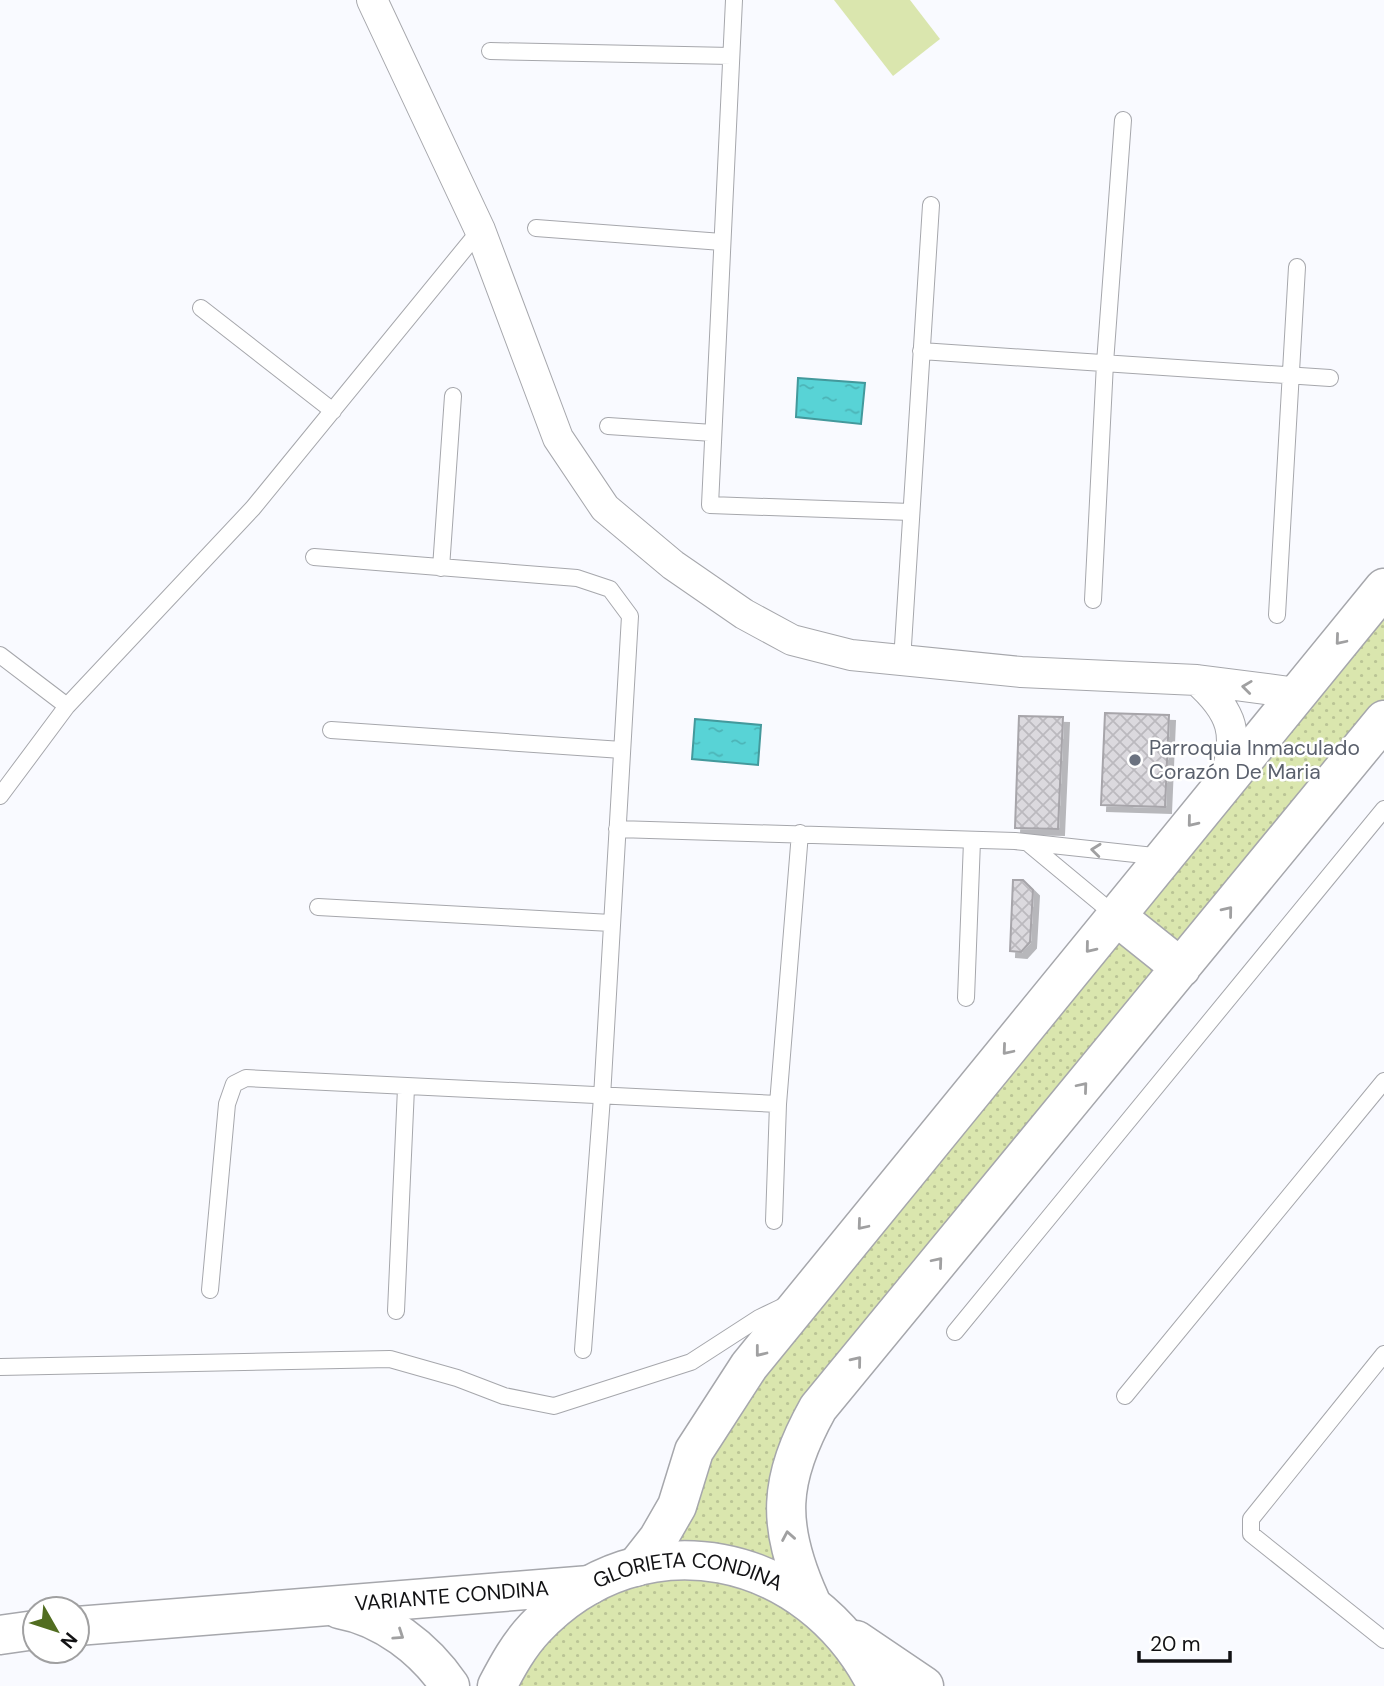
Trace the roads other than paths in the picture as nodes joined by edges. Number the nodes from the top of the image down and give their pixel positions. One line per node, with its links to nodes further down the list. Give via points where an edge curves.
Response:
1 (372, 0): 8 (street)
2 (734, 0): 4 (lane)
3 (490, 51): 4 (lane)
4 (731, 56): 9 (lane)
5 (1123, 120): 13 (lane)
6 (931, 205): 12 (lane)
7 (536, 228): 9 (lane)
8 (480, 230): 17 (lane); 27 (street, via 558,438 606,508 673,565 744,614 792,640 851,655)
9 (722, 242): 19 (lane)
10 (1297, 267): 14 (lane)
11 (201, 308): 17 (lane)
12 (921, 351): 13 (lane); 20 (lane)
13 (1105, 363): 14 (lane); 24 (lane)
14 (1292, 375): 15 (lane); 25 (lane)
15 (1330, 378)
16 (453, 396): 22 (lane)
17 (333, 411): 30 (lane, via 253,508)
18 (608, 426): 19 (lane)
19 (713, 433): 20 (lane, via 710,505)
20 (911, 512): 27 (lane)
21 (314, 557): 22 (lane)
22 (441, 568): 33 (lane, via 577,578 610,589 629,616)
23 (1384, 588): 29 (main road, one-way to 29)
24 (1093, 600)
25 (1277, 615)
26 (0, 655): 30 (lane)
27 (902, 661): 28 (street)
28 (1197, 680): 29 (street, one-way to 28); 34 (street, via 1219,699 1231,725 1233,755)
29 (1297, 693): 34 (main road)
30 (67, 706): 35 (lane)
31 (1384, 720): 45 (main road, one-way to 31)
32 (331, 730): 33 (lane)
33 (622, 750): 37 (lane)
34 (1224, 782): 41 (main road, one-way to 41)
35 (0, 796)
36 (1384, 809): 55 (lane)
37 (617, 828): 38 (lane); 44 (lane)
38 (800, 833): 39 (lane); 50 (lane)
39 (972, 841): 40 (lane); 46 (lane)
40 (1028, 844): 41 (lane, one-way to 40); 43 (lane)
41 (1164, 857): 43 (main road)
42 (318, 907): 44 (lane)
43 (1116, 916): 45 (main road); 53 (main road, one-way to 53)
44 (611, 923): 49 (lane)
45 (1181, 968): 62 (main road, one-way to 45, via 793,1563 786,1523 788,1483 799,1444 818,1408)
46 (966, 998)
47 (1384, 1081): 59 (lane)
48 (406, 1087): 49 (lane); 52 (lane, via 246,1078 234,1084 227,1104); 54 (lane)
49 (602, 1097): 50 (lane); 56 (lane)
50 (778, 1104): 51 (lane)
51 (774, 1221)
52 (210, 1290)
53 (802, 1298): 58 (lane, via 759,1318 691,1362 554,1406 504,1396 390,1359); 60 (main road, one-way to 60, via 749,1366 694,1451 677,1506)
54 (396, 1311)
55 (956, 1332)
56 (583, 1350)
57 (1384, 1354): 68 (lane, via 1251,1519 1251,1534)
58 (0, 1367)
59 (1125, 1396)
60 (636, 1567): 61 (main road, GLORIETA CONDINA); 62 (main road, GLORIETA CONDINA, via 674,1561 714,1562 764,1575)
61 (590, 1585): 63 (main road, VARIANTE CONDINA); 70 (main road, GLORIETA CONDINA, via 534,1629)
62 (810, 1600): 65 (main road, GLORIETA CONDINA)
63 (313, 1605): 64 (main road, VARIANTE CONDINA); 69 (main road, VARIANTE CONDINA, one-way to 69, via 349,1611 383,1625 414,1645)
64 (91, 1625)
65 (843, 1631): 71 (main road, GLORIETA CONDINA); 72 (main road)
66 (21, 1632): 67 (main road)
67 (0, 1635)
68 (1384, 1640)
69 (450, 1686)
70 (498, 1686)
71 (877, 1686)
72 (924, 1686)

